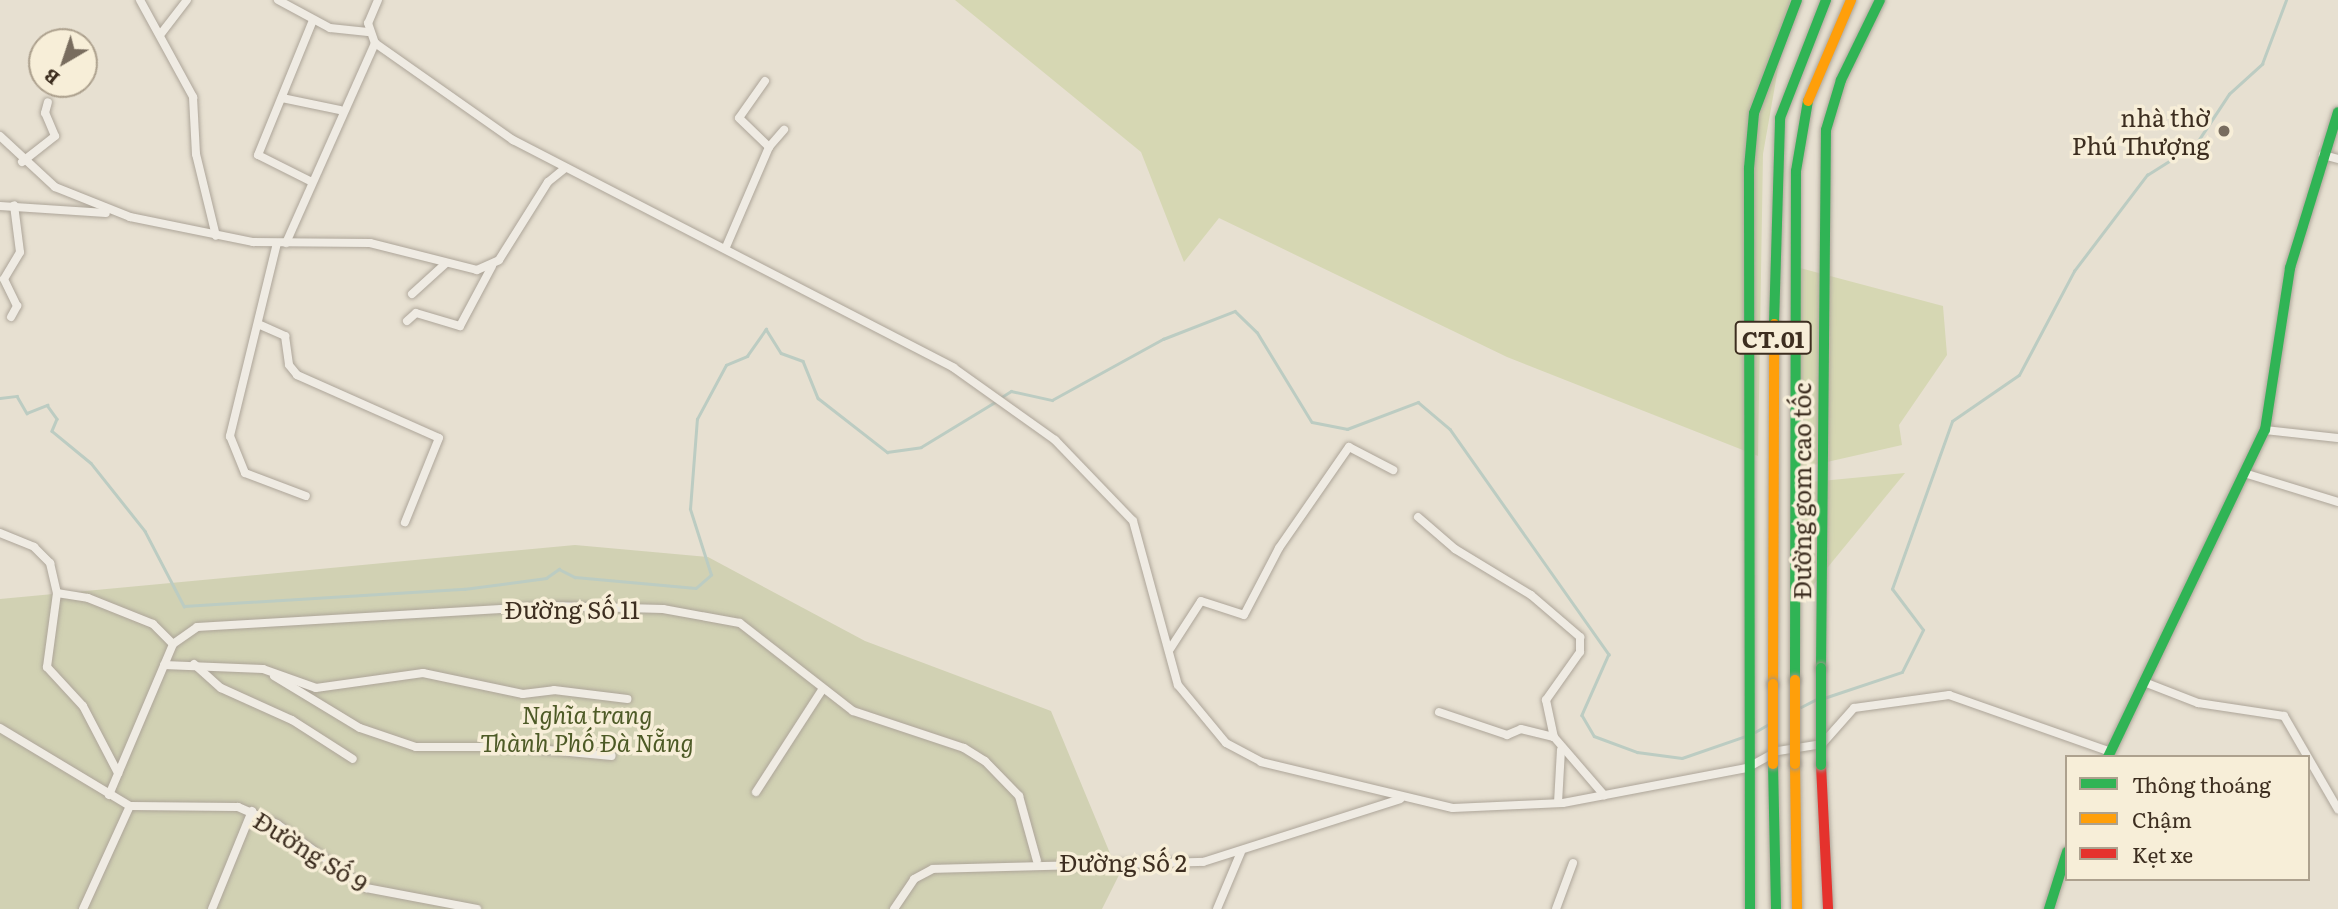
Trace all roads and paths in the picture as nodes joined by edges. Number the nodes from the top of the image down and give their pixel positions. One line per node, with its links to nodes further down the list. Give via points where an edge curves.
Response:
1 (140, 0): 11 (street)
2 (187, 0): 11 (street)
3 (278, 0): 9 (street)
4 (378, 0): 10 (street)
5 (1797, 0): 64 (main road, via 1754,113 1749,168)
6 (1826, 0): 85 (main road, CT.01, bridge, via 1780,118 1775,170)
7 (1851, 0): 86 (main road, CT.01, bridge, via 1817,71 1801,123 1796,172)
8 (1880, 0): 87 (main road, Đường gom cao tốc, bridge, via 1841,80 1826,130 1821,765)
9 (313, 20): 10 (street); 14 (street)
10 (368, 32): 12 (street)
11 (160, 35): 28 (street, via 193,97 196,154)
12 (375, 43): 16 (street); 24 (street, via 513,140)
13 (765, 81): 20 (street, via 739,118)
14 (282, 98): 16 (street); 25 (street, via 259,159)
15 (48, 102): 23 (street, via 45,113 55,136)
16 (340, 110): 25 (street)
17 (2338, 112): 21 (main road)
18 (784, 130): 20 (street)
19 (0, 136): 23 (street)
20 (769, 147): 30 (street)
21 (2323, 155): 22 (street); 37 (main road, via 2287,279)
22 (2338, 159)
23 (22, 162): 27 (street, via 84,202)
24 (565, 168): 30 (street); 32 (street, via 548,182)
25 (310, 181): 29 (street)
26 (8, 205): 27 (street); 34 (street, via 20,252 4,279 17,306)
27 (130, 217): 28 (street)
28 (216, 236): 29 (street)
29 (282, 243): 31 (street, via 370,243); 36 (street)
30 (726, 247): 48 (street, via 985,389 1055,440 1133,521)
31 (445, 264): 32 (street); 33 (street)
32 (492, 266): 35 (street, via 460,326 416,313)
33 (412, 294)
34 (11, 317)
35 (407, 321)
36 (258, 324): 41 (street, via 230,436 245,473); 44 (street, via 285,336 289,365 298,375 439,438)
37 (2265, 430): 38 (street); 40 (main road)
38 (2338, 438)
39 (1393, 470): 48 (street, via 1349,447 1279,548 1247,611 1235,616 1201,601)
40 (2244, 473): 42 (street); 52 (main road)
41 (306, 496)
42 (2338, 502)
43 (1418, 517): 57 (street, via 1455,549 1531,595 1580,637 1580,652 1546,700)
44 (405, 522)
45 (0, 533): 46 (street, via 44,554)
46 (58, 593): 47 (street, via 88,597 153,624); 65 (street, via 47,667 83,706)
47 (173, 644): 50 (street); 53 (street, Đường Số 11, via 197,627 551,606 663,609 740,623)
48 (1170, 649): 69 (street, via 1178,685 1226,743 1261,762)
49 (194, 664): 50 (street); 51 (street); 62 (street, via 221,688 292,720)
50 (164, 665): 65 (street)
51 (271, 673): 54 (street, via 316,688 423,673 523,694 554,690); 61 (street, via 360,727 416,747 517,747)
52 (2144, 682): 59 (main road); 60 (street, via 2197,703 2284,716)
53 (822, 690): 66 (street); 76 (street, Đường Số 11, via 853,711 964,748 985,761 1019,796)
54 (628, 699)
55 (1439, 712): 57 (street, via 1507,735 1521,729)
56 (0, 728): 67 (street, Đường Số 9)
57 (1554, 737): 68 (street)
58 (1560, 750): 70 (street)
59 (2110, 754): 64 (street, via 1949,695 1854,708 1822,744 1778,751)
60 (2307, 755)
61 (612, 756)
62 (353, 759)
63 (2310, 761): 72 (street)
64 (1747, 766): 68 (street); 84 (main road)
65 (118, 773): 67 (street)
66 (756, 792)
67 (109, 795): 71 (street, Đường Số 9)
68 (1604, 795): 70 (street)
69 (1403, 798): 70 (street, via 1453,808); 74 (street, Đường Số 2)
70 (1558, 803)
71 (130, 806): 73 (street, Đường Số 9, via 156,810 212,803); 78 (street)
72 (2338, 809)
73 (252, 811): 79 (street); 80 (street, Đường Số 9, via 366,888)
74 (1241, 852): 76 (street, Đường Số 2, via 1159,867); 82 (street)
75 (2065, 858): 88 (main road)
76 (1037, 861): 81 (street, Đường Số 2, via 926,871)
77 (1573, 863): 83 (street)
78 (83, 909)
79 (212, 909)
80 (477, 909)
81 (894, 909)
82 (1217, 909)
83 (1556, 909)
84 (1750, 909)
85 (1776, 909)
86 (1797, 909)
87 (1828, 909)
88 (2049, 909)

